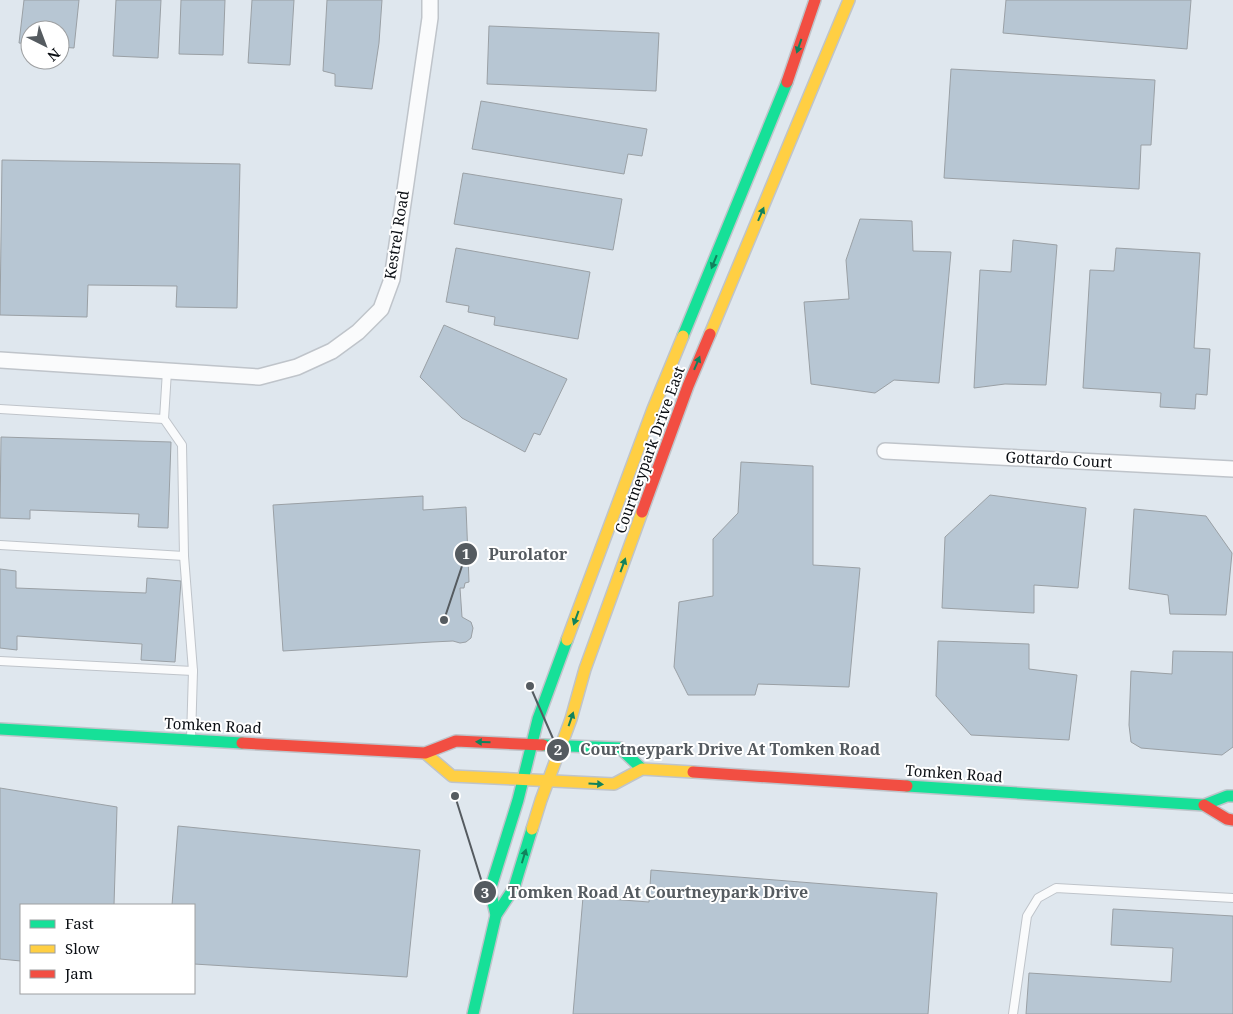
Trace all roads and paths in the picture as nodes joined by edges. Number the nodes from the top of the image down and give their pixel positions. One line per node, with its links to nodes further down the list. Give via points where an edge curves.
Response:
1 (430, 0): 5 (street, Kestrel Road, via 392,279 381,309 332,351 297,368 259,377)
2 (815, 0): 16 (main road, Courtneypark Drive East, one-way to 16, via 783,94 653,409 538,719)
3 (849, 0): 17 (main road, Courtneypark Drive East, one-way to 3, via 585,669 688,386)
4 (0, 360): 5 (street, Kestrel Road)
5 (167, 371): 7 (lane)
6 (0, 409): 7 (lane)
7 (164, 419): 11 (lane, via 182,445)
8 (885, 451): 9 (street, Gottardo Court)
9 (1233, 469)
10 (0, 545): 11 (lane)
11 (184, 556): 13 (lane)
12 (0, 660): 13 (lane)
13 (193, 671): 15 (lane)
14 (0, 729): 15 (main road, Tomken Road)
15 (190, 740): 18 (main road, Tomken Road)
16 (532, 744): 17 (main road, Tomken Road); 18 (main road, Tomken Road, one-way to 18, via 456,741); 20 (main road, Courtneypark Drive East)
17 (561, 745): 19 (main road, Tomken Road, via 620,748); 21 (main road, Courtneypark Drive East)
18 (425, 753): 20 (main road, via 452,776)
19 (642, 769): 21 (main road, one-way to 19, via 614,784); 23 (main road, Tomken Road)
20 (523, 780): 21 (main road); 26 (main road, Courtneypark Drive East, via 490,890)
21 (548, 781): 26 (main road, Courtneypark Drive East, one-way to 21, via 514,888)
22 (1233, 796): 23 (main road, Tomken Road)
23 (1204, 805): 24 (main road, Tomken Road)
24 (1233, 820)
25 (1233, 898): 28 (lane, via 1056,888 1038,898 1027,916)
26 (496, 915): 27 (main road, Courtneypark Drive East)
27 (473, 1014)
28 (1013, 1014)

